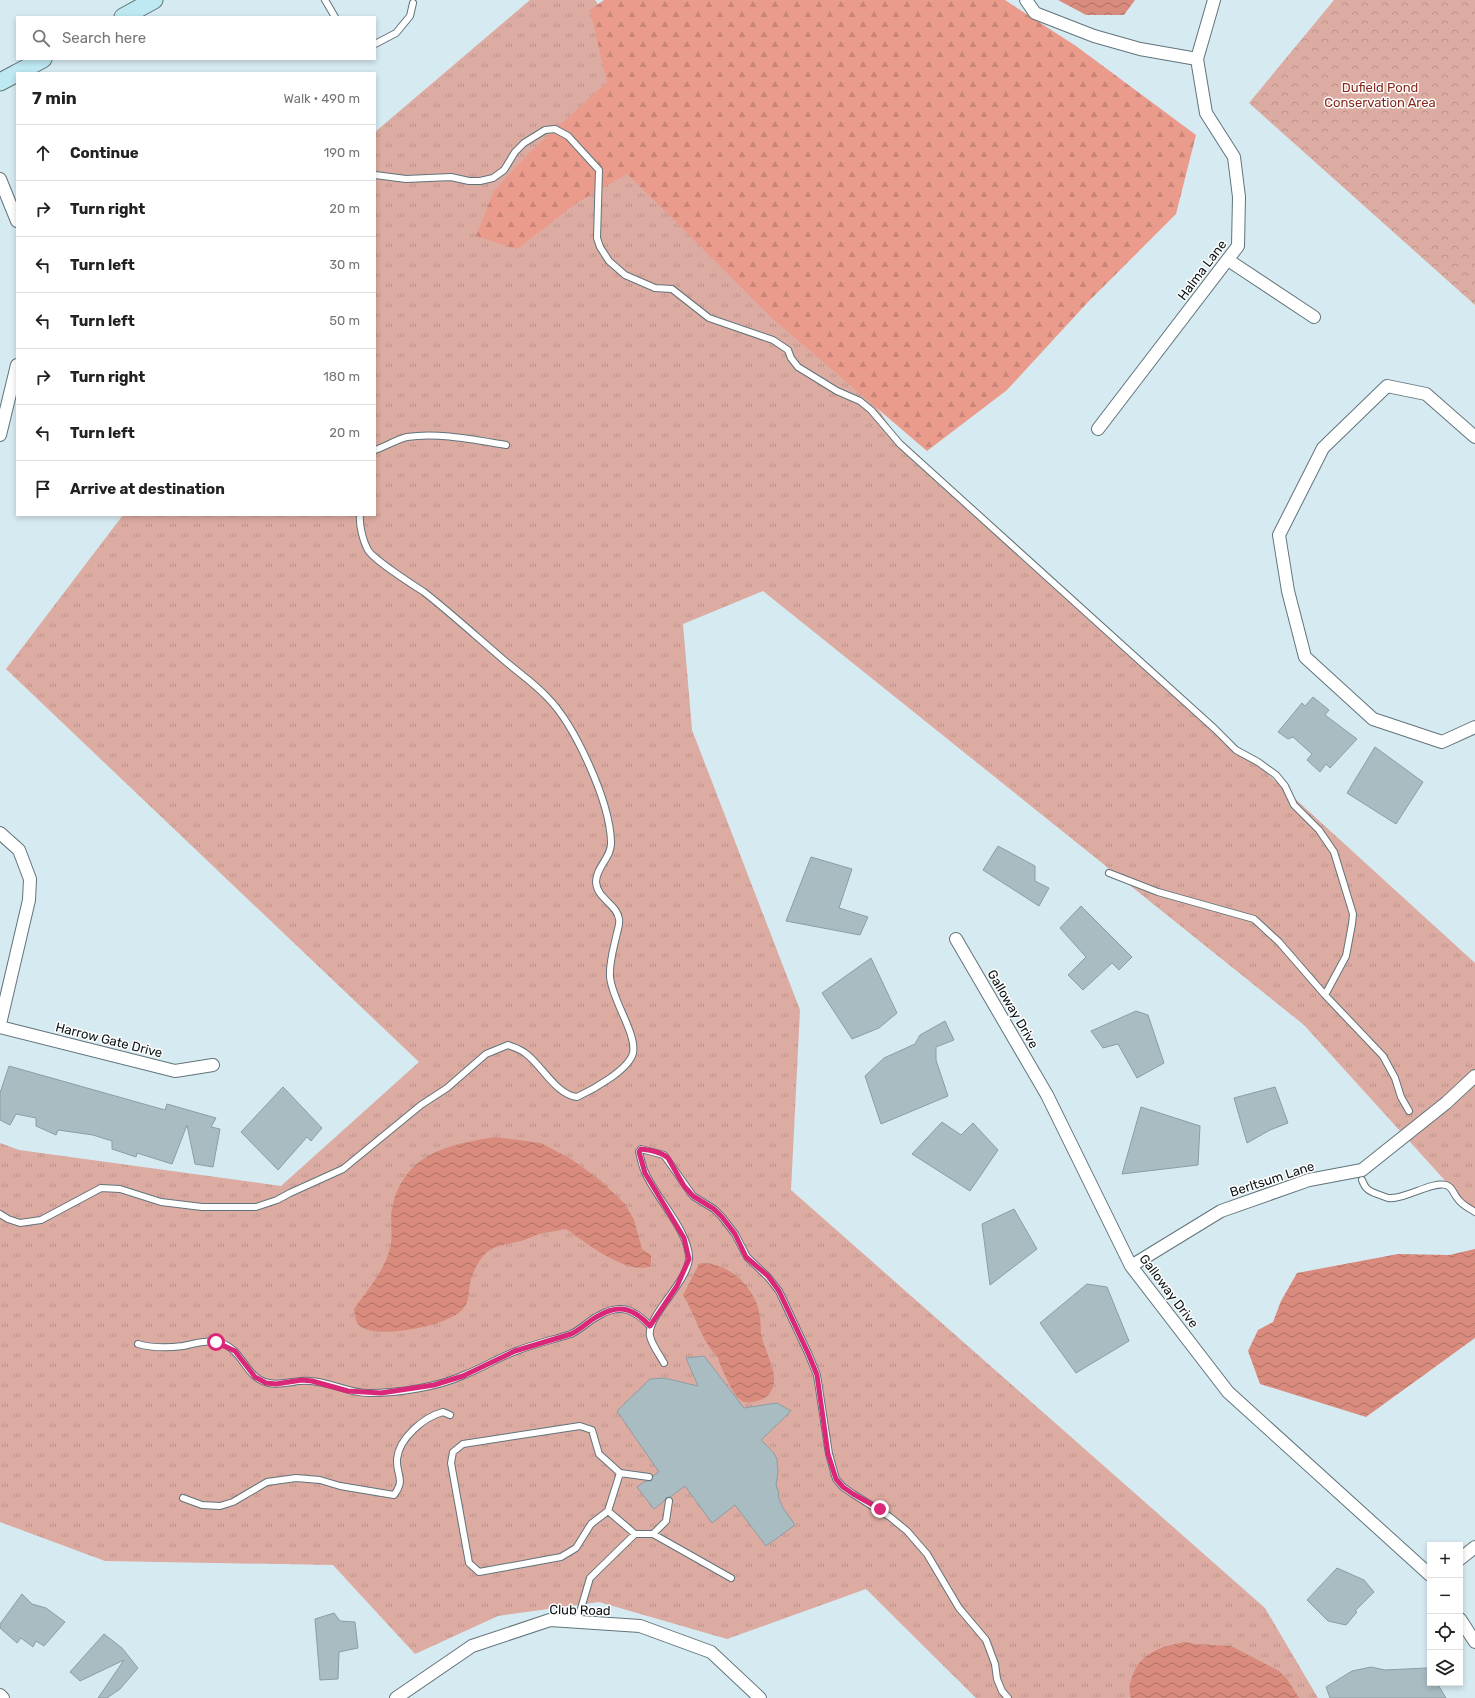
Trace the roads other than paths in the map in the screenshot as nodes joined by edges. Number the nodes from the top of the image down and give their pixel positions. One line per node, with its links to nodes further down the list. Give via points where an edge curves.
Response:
1 (154, 0): 6 (street)
2 (325, 0): 7 (lane)
3 (1026, 0): 9 (street, via 1035,13 1094,36 1140,49)
4 (1214, 0): 9 (street)
5 (413, 3): 8 (lane, via 410,16 396,33)
6 (124, 16)
7 (334, 16)
8 (376, 43)
9 (1197, 59): 17 (street, Halma Lane, via 1206,113 1234,157 1239,197 1238,246)
10 (42, 60): 11 (street)
11 (19, 72)
12 (16, 74): 13 (street)
13 (0, 82)
14 (376, 175): 30 (lane, via 406,179 451,177 480,181 493,178 504,170 515,152 545,130 555,129 568,136 600,170 597,238 600,247 616,268 625,275 655,288 672,289 709,318 772,340 788,350 798,367 860,401 900,444 1236,750 1276,775 1285,786 1294,805 1329,842 1343,877 1353,914 1346,956)
15 (0, 179): 16 (street)
16 (16, 219)
17 (1228, 260): 18 (street); 20 (street, Halma Lane)
18 (1314, 317)
19 (16, 369): 21 (street)
20 (1098, 429)
21 (0, 435)
22 (1475, 437): 26 (street, via 1426,394 1387,386 1323,448 1279,535 1288,591 1306,657 1373,719 1442,742)
23 (506, 445): 24 (lane, via 455,437 424,436 405,437)
24 (376, 450)
25 (360, 516): 38 (lane, via 359,521 369,552 446,610 536,686 562,716 584,755 601,794 609,824 611,850 599,870 596,884 600,895 615,910 620,920 610,976 613,991 634,1040 633,1054 619,1072 577,1097 570,1096 560,1088 525,1053 508,1045 501,1047 486,1054 447,1088 421,1105 343,1169 256,1207 202,1207 161,1202 120,1189 101,1188 41,1220 20,1223)
26 (1475, 727)
27 (0, 834): 31 (street, via 19,850 30,879 29,900)
28 (1109, 873): 30 (lane, via 1158,892 1254,919 1279,942)
29 (956, 939): 39 (street, Galloway Drive, via 1047,1095)
30 (1325, 995): 35 (lane, via 1384,1056)
31 (0, 1024)
32 (0, 1027): 33 (street, Harrow Gate Drive, via 175,1071)
33 (213, 1065)
34 (1475, 1076): 39 (street, Berltsum Lane, via 1362,1170 1308,1180 1221,1211)
35 (1409, 1111)
36 (1362, 1180): 37 (lane, via 1369,1192 1389,1198 1445,1184 1451,1188 1457,1199)
37 (1475, 1212)
38 (0, 1214)
39 (1131, 1266): 53 (street, Galloway Drive, via 1228,1392)
40 (650, 1326): 41 (lane, via 636,1313 615,1309 599,1315 578,1331 515,1351 463,1376 434,1385 381,1393 348,1391 302,1380 266,1383 255,1377 235,1351 216,1342 166,1347); 42 (lane, via 650,1337); 62 (lane, via 677,1286 689,1259 684,1238 645,1173 639,1152 641,1149 664,1155 693,1196 722,1217 735,1234 746,1257 768,1276 779,1291 817,1375 828,1454 836,1479 853,1494 890,1516 927,1554 959,1608 986,1640 997,1679)
41 (138, 1344)
42 (664, 1363)
43 (450, 1415): 46 (lane, via 443,1412 428,1417 401,1446 397,1458 400,1487 394,1495 320,1480 296,1478 267,1482 233,1502 220,1506 202,1505)
44 (620, 1473): 45 (lane); 48 (lane); 48 (lane, via 599,1454 592,1430 580,1426 463,1444 453,1452 452,1463 469,1563 479,1572 561,1557 576,1548 591,1524)
45 (649, 1477)
46 (183, 1498)
47 (669, 1501): 50 (lane, via 666,1521)
48 (608, 1511): 49 (lane)
49 (635, 1534): 50 (lane); 55 (lane, via 590,1578)
50 (653, 1534): 54 (lane)
51 (1475, 1547): 52 (street)
52 (1463, 1557)
53 (1427, 1572)
54 (731, 1578)
55 (578, 1622): 60 (street, Club Road, via 550,1620 472,1646); 61 (street, Club Road, via 640,1626 711,1652)
56 (1463, 1624): 57 (street)
57 (1475, 1642)
58 (0, 1695): 59 (street)
59 (3, 1698)
60 (396, 1698)
61 (760, 1698)
62 (1008, 1698)

